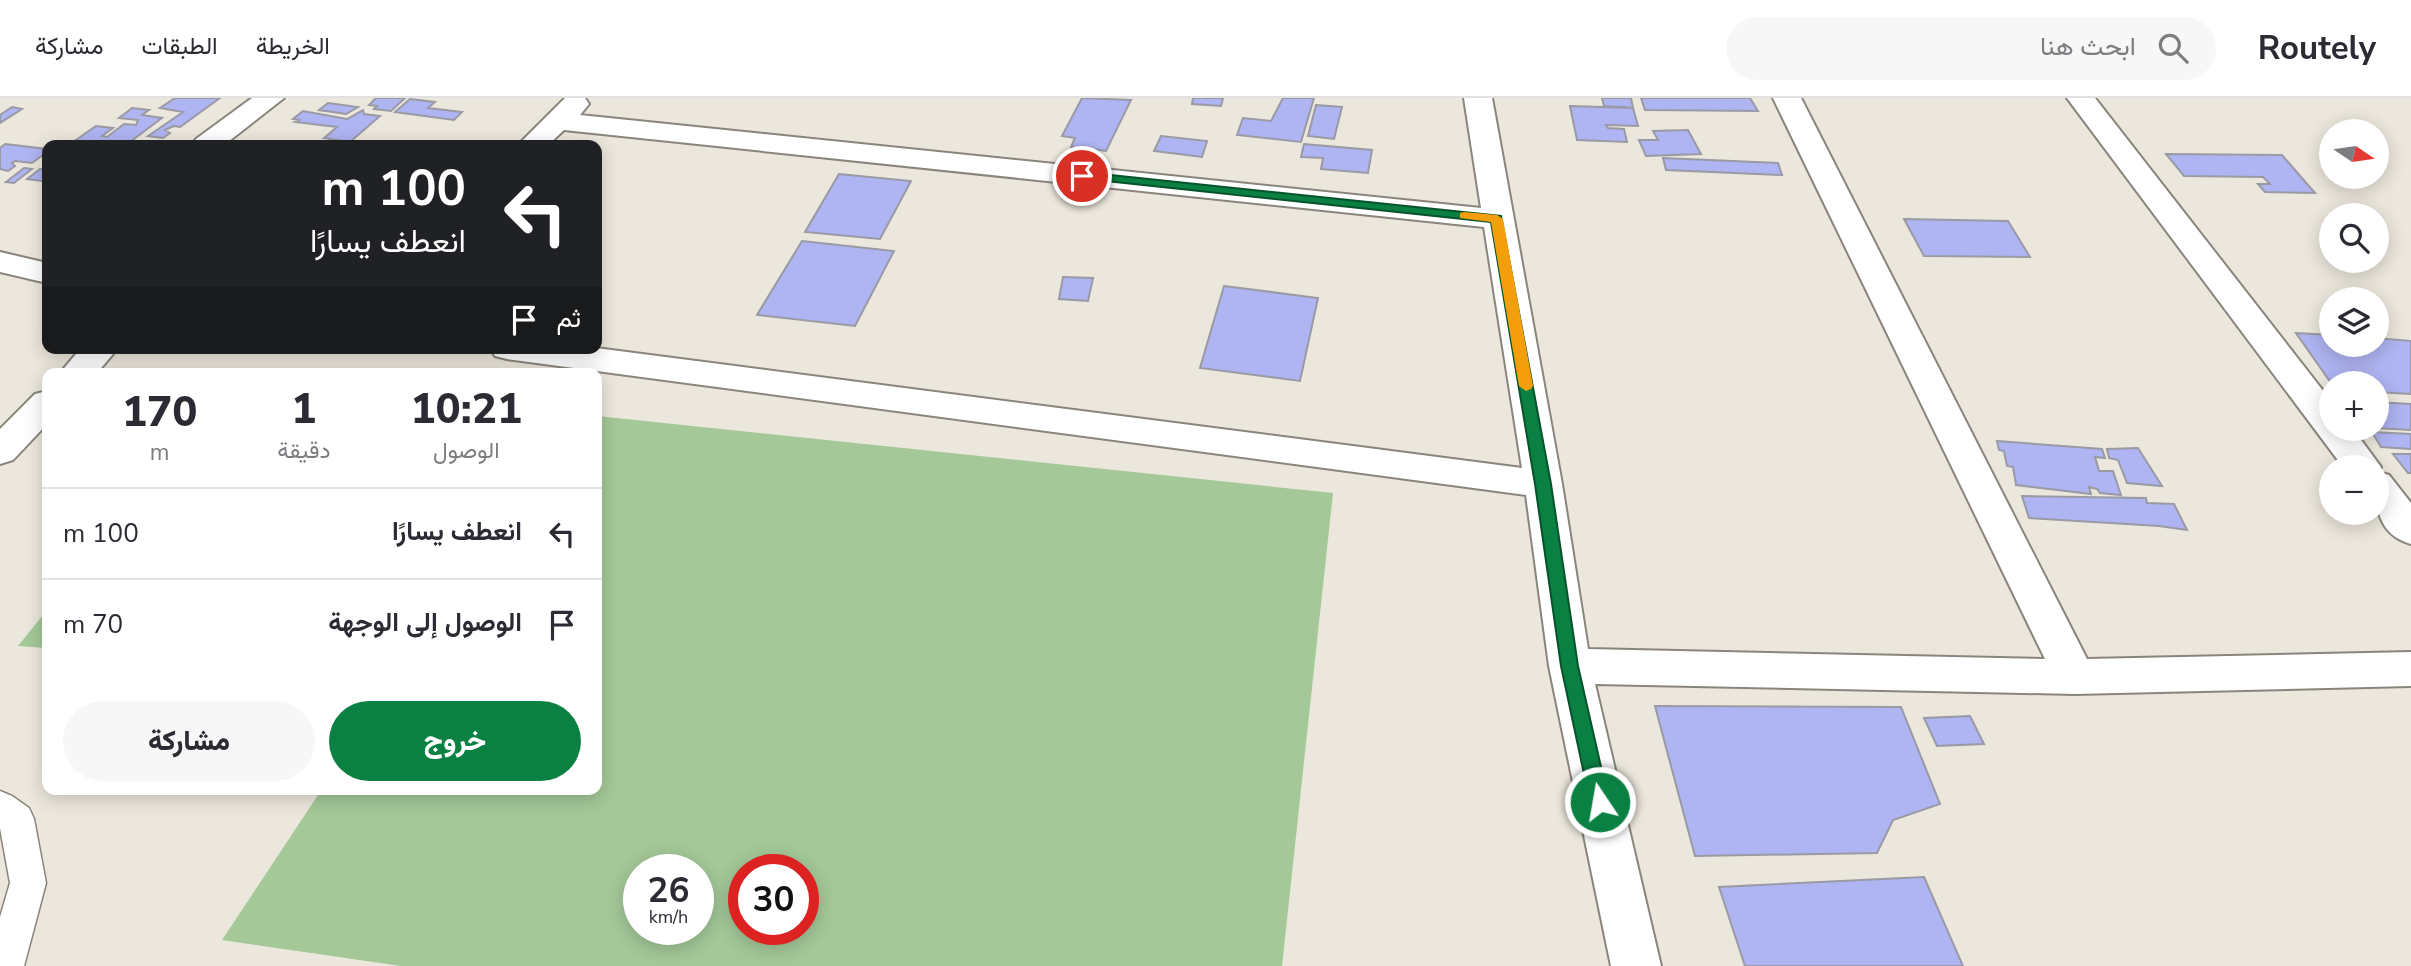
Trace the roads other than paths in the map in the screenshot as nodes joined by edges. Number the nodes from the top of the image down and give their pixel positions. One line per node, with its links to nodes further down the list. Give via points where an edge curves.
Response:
1 (270, 98): 7 (street)
2 (581, 98): 6 (street)
3 (1478, 98): 9 (street)
4 (1787, 98): 25 (street)
5 (2081, 98): 16 (street)
6 (557, 121): 8 (street); 9 (street)
7 (213, 140)
8 (537, 140)
9 (1497, 219): 20 (street)
10 (0, 262): 11 (street)
11 (42, 269)
12 (95, 354): 14 (street)
13 (552, 354): 20 (street)
14 (82, 368)
15 (42, 408): 18 (street)
16 (2319, 410)
17 (2343, 441): 19 (street)
18 (0, 451)
19 (2354, 455)
20 (1543, 484): 23 (street)
21 (2389, 502): 22 (street)
22 (2411, 530)
23 (1570, 666): 25 (street); 28 (street)
24 (2411, 669): 25 (street)
25 (2076, 677)
26 (0, 807): 27 (lane, via 16,819 29,883)
27 (5, 966)
28 (1636, 966)

